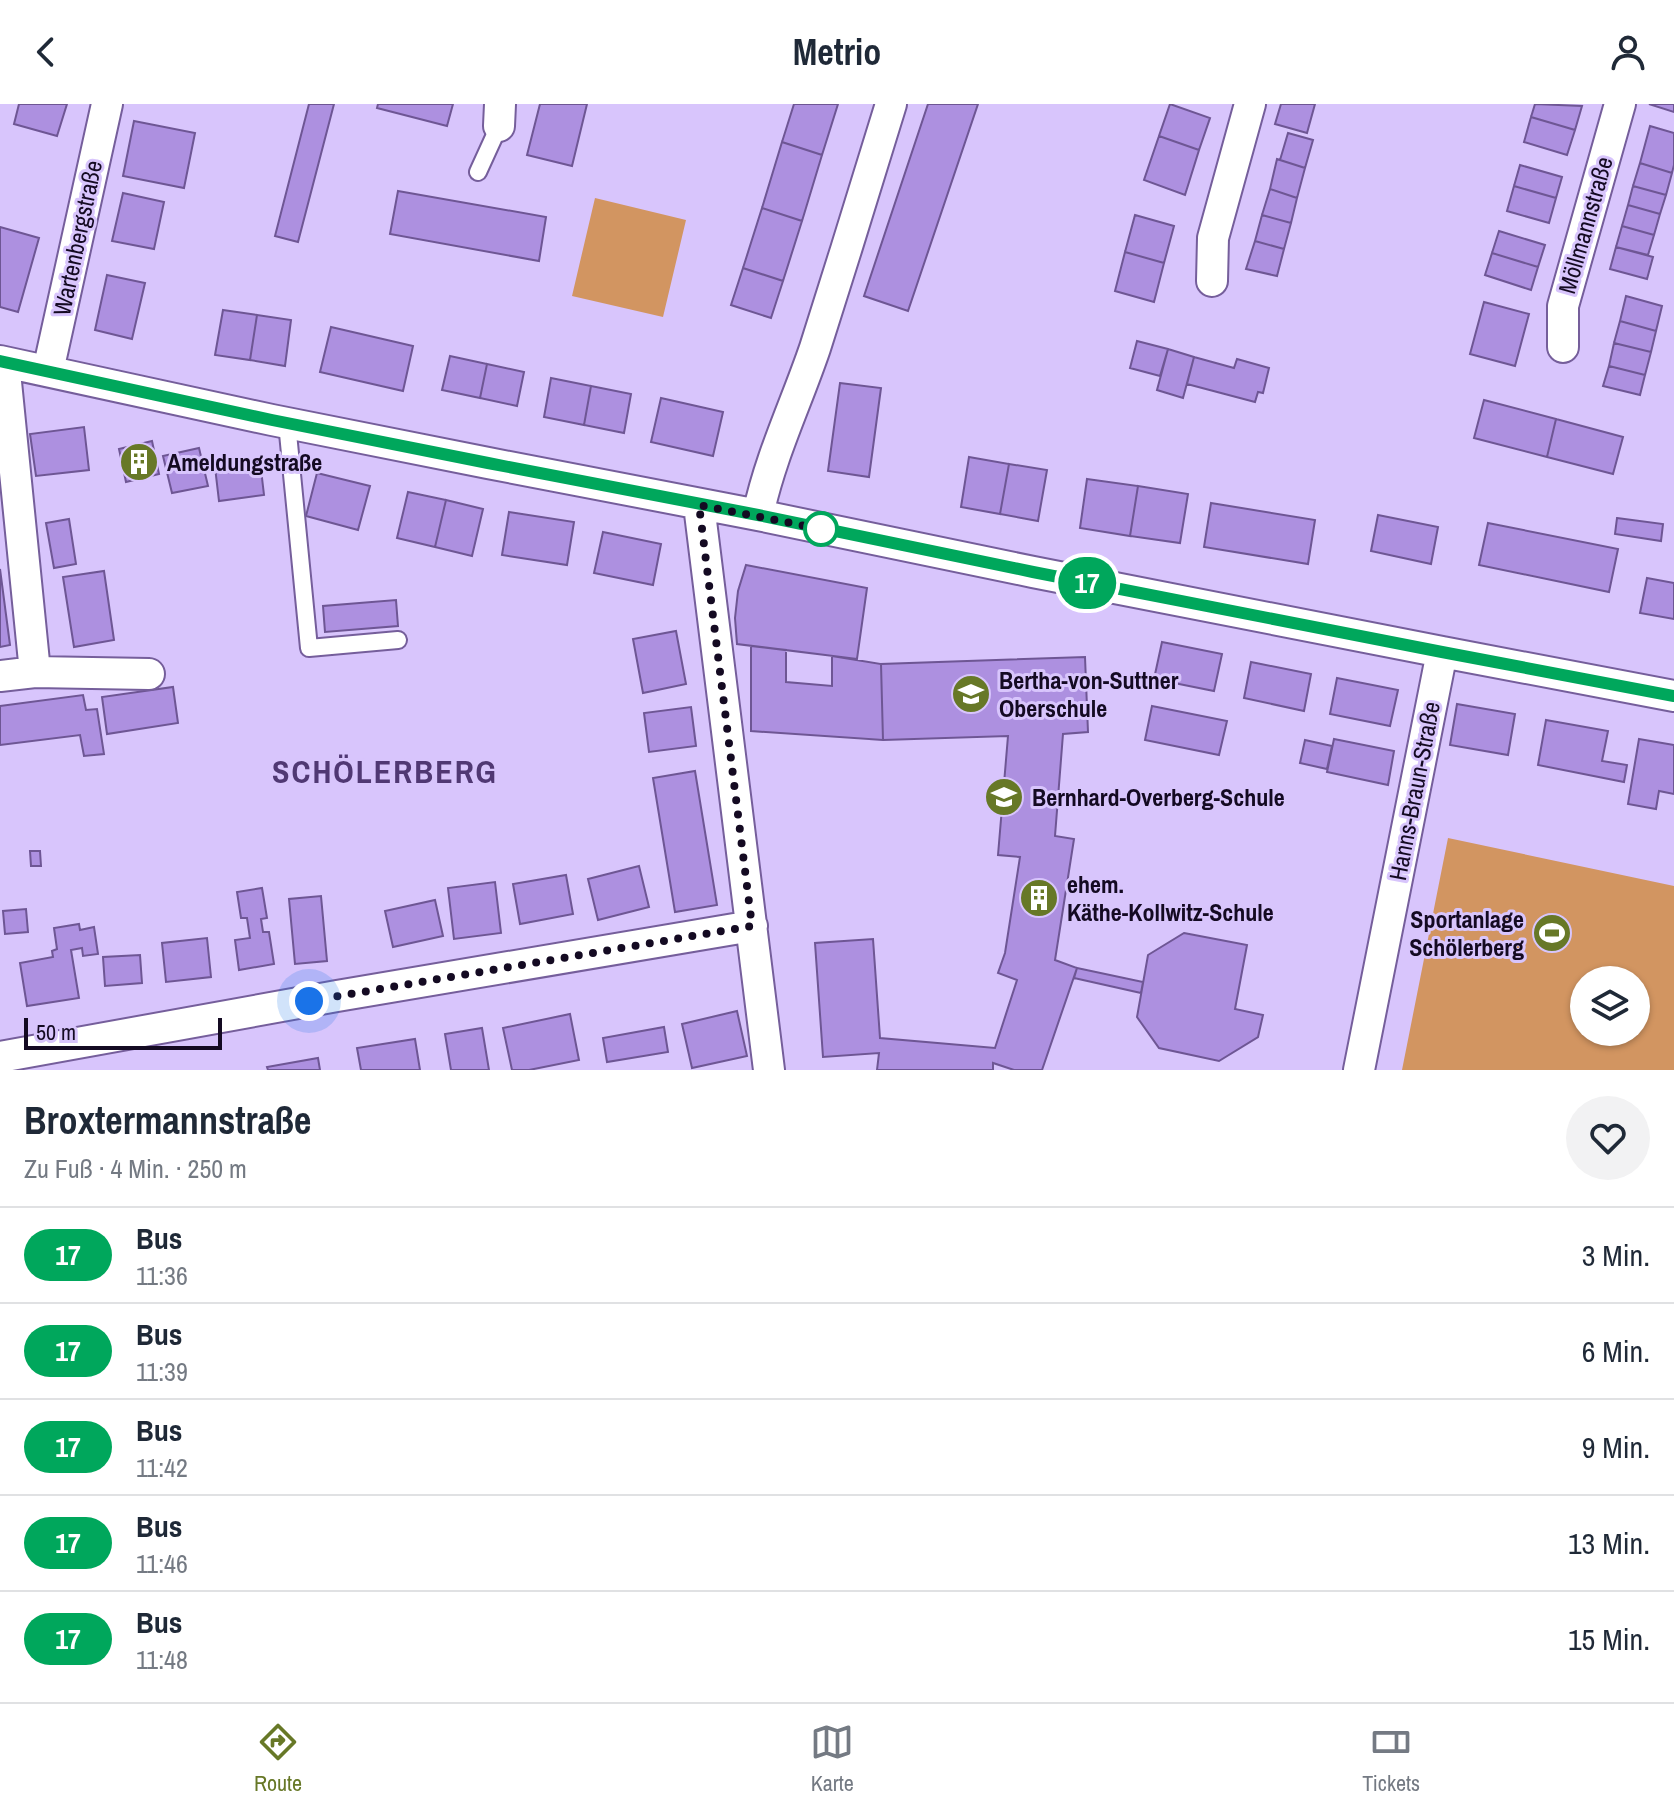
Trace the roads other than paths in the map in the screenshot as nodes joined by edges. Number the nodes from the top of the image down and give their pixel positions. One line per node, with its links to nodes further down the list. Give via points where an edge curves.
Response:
1 (107, 104): 10 (street, Wartenbergstraße)
2 (891, 104): 13 (street)
3 (1250, 104): 7 (street, via 1213,238)
4 (1620, 104): 8 (street, Möllmannstraße, via 1563,306)
5 (500, 115): 6 (lane)
6 (478, 172)
7 (1212, 281)
8 (1563, 347)
9 (2, 362): 10 (street); 16 (street)
10 (48, 371): 11 (street)
11 (287, 423): 12 (street); 14 (lane, via 309,648)
12 (699, 505): 13 (street); 20 (street)
13 (758, 515): 15 (street)
14 (398, 640)
15 (1442, 652): 19 (street); 23 (street, Hanns-Braun-Straße)
16 (35, 672): 17 (street); 18 (street)
17 (149, 674)
18 (0, 676)
19 (1674, 696)
20 (752, 926): 21 (street); 22 (street)
21 (0, 1057)
22 (769, 1070)
23 (1359, 1070)

